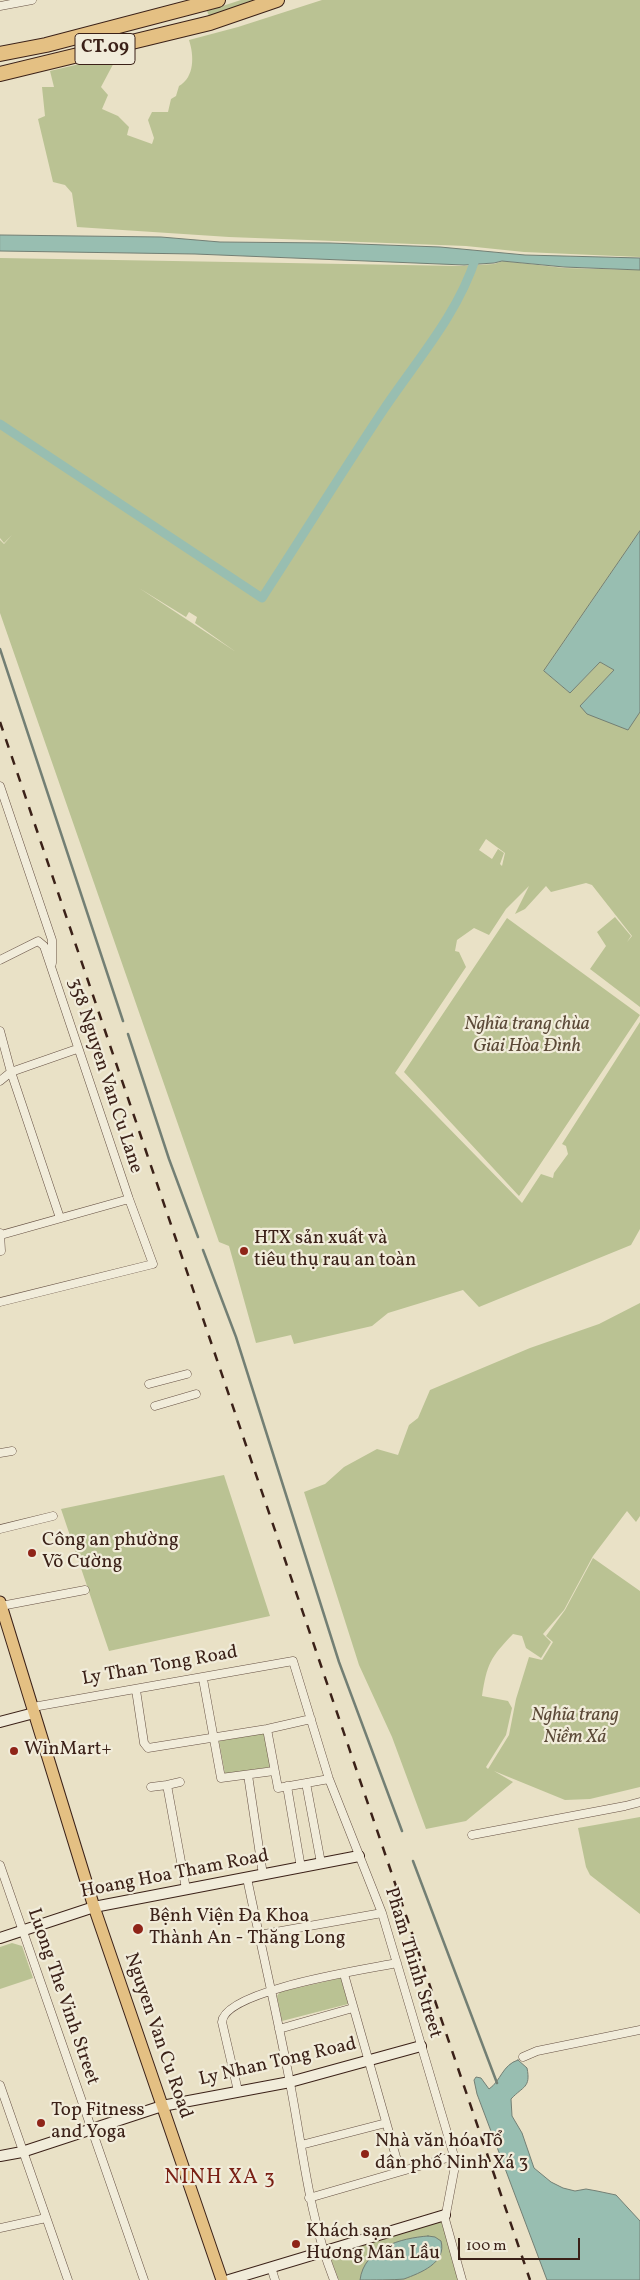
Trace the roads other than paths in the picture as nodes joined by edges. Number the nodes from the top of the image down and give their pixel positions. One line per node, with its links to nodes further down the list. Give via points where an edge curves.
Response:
1 (32, 0): 4 (street)
2 (277, 0): 6 (highway, CT.09, via 210,22)
3 (212, 2): 5 (highway, CT.09)
4 (0, 6)
5 (0, 54)
6 (0, 74)
7 (0, 786): 9 (street, via 52,940)
8 (0, 960): 9 (street, 358 Nguyen Van Cu Lane, via 40,941)
9 (52, 969): 11 (street, 358 Nguyen Van Cu Lane)
10 (0, 1031): 12 (street)
11 (77, 1048): 12 (street); 14 (street, 358 Nguyen Van Cu Lane)
12 (10, 1072): 13 (street); 15 (street)
13 (0, 1081)
14 (128, 1199): 15 (street); 18 (street, 358 Nguyen Van Cu Lane, via 153,1264)
15 (60, 1218): 16 (street)
16 (0, 1234): 17 (street)
17 (1, 1251)
18 (0, 1302)
19 (188, 1374): 20 (street)
20 (149, 1384)
21 (196, 1394): 22 (street)
22 (154, 1406)
23 (12, 1451): 24 (street)
24 (0, 1453)
25 (53, 1516): 26 (street)
26 (0, 1529)
27 (85, 1590): 28 (street)
28 (1, 1604): 32 (main road, Nguyen Van Cu Road)
29 (294, 1661): 30 (street, Ly Than Tong Road); 33 (street, Pham Thinh Street)
30 (203, 1679): 31 (street, Ly Than Tong Road); 36 (street)
31 (136, 1690): 32 (street, Ly Than Tong Road, via 77,1698); 36 (street, via 146,1746 152,1748)
32 (33, 1710): 34 (street, Ly Than Tong Road); 54 (main road, Nguyen Van Cu Road)
33 (311, 1719): 35 (street); 39 (street, Pham Thinh Street)
34 (0, 1722)
35 (267, 1729): 36 (street); 37 (street)
36 (213, 1738): 38 (street, via 221,1778)
37 (274, 1771): 38 (street); 43 (street, via 278,1788)
38 (248, 1775): 51 (street)
39 (329, 1780): 41 (street); 47 (street, Pham Thinh Street)
40 (180, 1782): 42 (street)
41 (306, 1783): 43 (street); 48 (street)
42 (167, 1784): 44 (street); 53 (street)
43 (287, 1786): 50 (street)
44 (151, 1787)
45 (640, 1802): 46 (street)
46 (472, 1835)
47 (359, 1856): 48 (street, Hoang Hoa Tham Road); 55 (street, Pham Thinh Street)
48 (321, 1864): 50 (street, Hoang Hoa Tham Road)
49 (0, 1865): 56 (street, Luong The Vinh Street)
50 (301, 1868): 51 (street, Hoang Hoa Tham Road)
51 (263, 1875): 52 (street, Hoang Hoa Tham Road)
52 (247, 1878): 53 (street, Hoang Hoa Tham Road); 57 (street)
53 (186, 1888): 54 (street, Hoang Hoa Tham Road)
54 (94, 1907): 56 (street, Hoang Hoa Tham Road); 71 (main road, Nguyen Van Cu Road)
55 (382, 1912): 57 (street); 59 (street, Pham Thinh Street)
56 (22, 1930): 58 (street, Hoang Hoa Tham Road); 73 (street, Luong The Vinh Street)
57 (259, 1935): 61 (street)
58 (0, 1938)
59 (397, 1963): 60 (street); 65 (street, Pham Thinh Street)
60 (344, 1974): 61 (street); 62 (street)
61 (270, 1990): 63 (street); 70 (street, via 238,2004 222,2017)
62 (353, 2008): 63 (street); 67 (street)
63 (279, 2029): 68 (street)
64 (640, 2030): 66 (street, via 537,2051)
65 (421, 2046): 67 (street, Ly Nhan Tong Road); 77 (street, Pham Thinh Street)
66 (523, 2057)
67 (368, 2060): 68 (street, Ly Nhan Tong Road); 72 (street)
68 (290, 2082): 70 (street, Ly Nhan Tong Road); 74 (street)
69 (0, 2085): 75 (street)
70 (238, 2092): 71 (street, Ly Nhan Tong Road)
71 (162, 2106): 73 (street, Ly Nhan Tong Road); 87 (main road, Nguyen Van Cu Road)
72 (386, 2123): 74 (street); 78 (street)
73 (90, 2130): 75 (street, Ly Nhan Tong Road); 86 (street, Luong The Vinh Street)
74 (301, 2145): 79 (street)
75 (22, 2152): 76 (street, Ly Nhan Tong Road); 81 (street)
76 (0, 2156)
77 (454, 2156): 78 (street); 80 (street, Pham Thinh Street)
78 (400, 2171): 79 (street)
79 (309, 2198): 83 (street)
80 (445, 2215): 83 (street); 91 (street, Pham Thinh Street)
81 (46, 2218): 82 (street); 85 (street)
82 (0, 2228)
83 (322, 2251): 84 (street); 90 (street)
84 (270, 2267): 88 (street); 89 (street)
85 (68, 2280)
86 (144, 2280)
87 (222, 2280)
88 (229, 2280)
89 (275, 2280)
90 (334, 2280)
91 (462, 2280)

